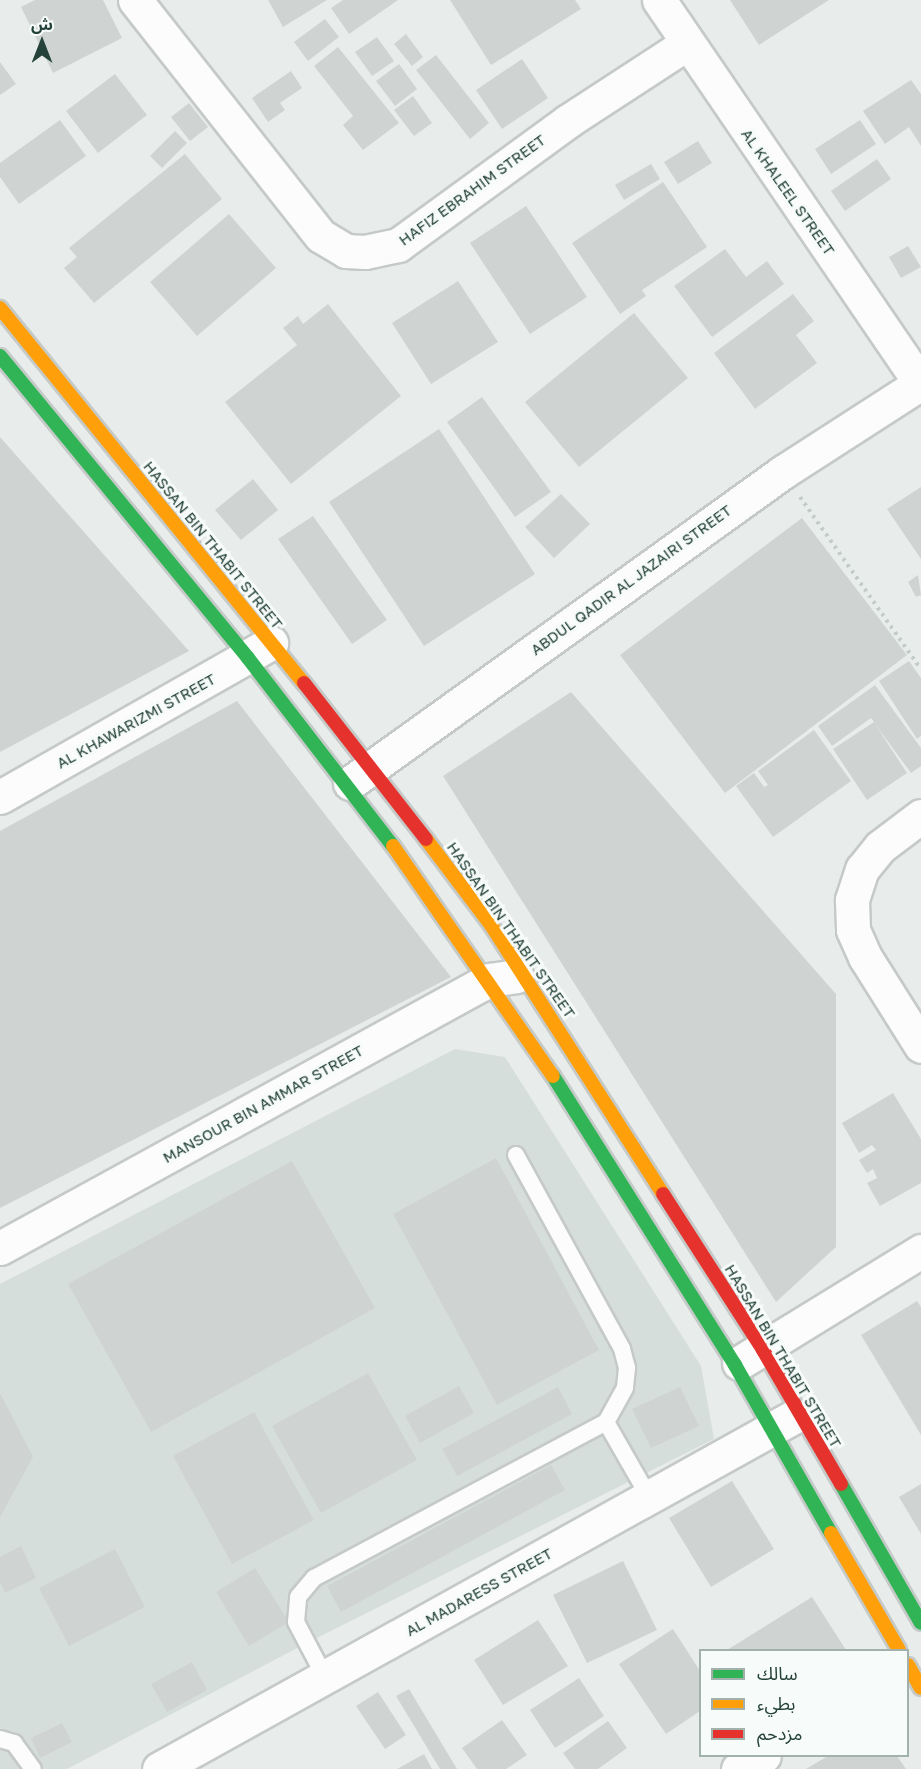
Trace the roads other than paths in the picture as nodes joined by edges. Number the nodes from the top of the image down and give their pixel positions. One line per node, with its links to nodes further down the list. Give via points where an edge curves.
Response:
1 (135, 0): 3 (street, HAFIZ EBRAHIM STREET, via 321,236 346,251 365,252 398,245 568,121)
2 (659, 0): 3 (street, AL KHALEEL STREET)
3 (686, 44): 6 (street, AL KHALEEL STREET)
4 (0, 308): 7 (street, HASSAN BIN THABIT STREET)
5 (0, 356): 7 (street, HASSAN BIN THABIT STREET)
6 (920, 383): 8 (street, ABDUL QADIR AL JAZAIRI STREET, via 783,472)
7 (260, 650): 8 (street, HASSAN BIN THABIT STREET); 8 (street, HASSAN BIN THABIT STREET); 9 (street, AL KHAWARIZMI STREET)
8 (360, 776): 11 (street, HASSAN BIN THABIT STREET); 12 (street, HASSAN BIN THABIT STREET)
9 (0, 797)
10 (921, 816): 13 (street, via 874,854 862,869 852,900 853,930 865,957)
11 (489, 980): 12 (street, MANSOUR BIN AMMAR STREET, via 502,975); 15 (street, MANSOUR BIN AMMAR STREET); 18 (street, HASSAN BIN THABIT STREET, via 578,1113)
12 (529, 980): 17 (street, HASSAN BIN THABIT STREET)
13 (921, 1046)
14 (516, 1155): 19 (lane, via 622,1349 627,1368 625,1388)
15 (0, 1248)
16 (921, 1251): 17 (street)
17 (763, 1350): 18 (street); 20 (street, HASSAN BIN THABIT STREET)
18 (735, 1365): 20 (street, HASSAN BIN THABIT STREET)
19 (606, 1422): 21 (lane); 24 (lane, via 305,1587 298,1597 296,1622)
20 (784, 1422): 21 (street, AL MADARESS STREET); 22 (street, HASSAN BIN THABIT STREET); 23 (street, HASSAN BIN THABIT STREET)
21 (649, 1497): 24 (street, AL MADARESS STREET)
22 (921, 1623)
23 (900, 1649)
24 (325, 1677): 28 (street, AL MADARESS STREET)
25 (0, 1739): 27 (lane, via 14,1743)
26 (760, 1757): 29 (street)
27 (33, 1769)
28 (159, 1769)
29 (738, 1769)

